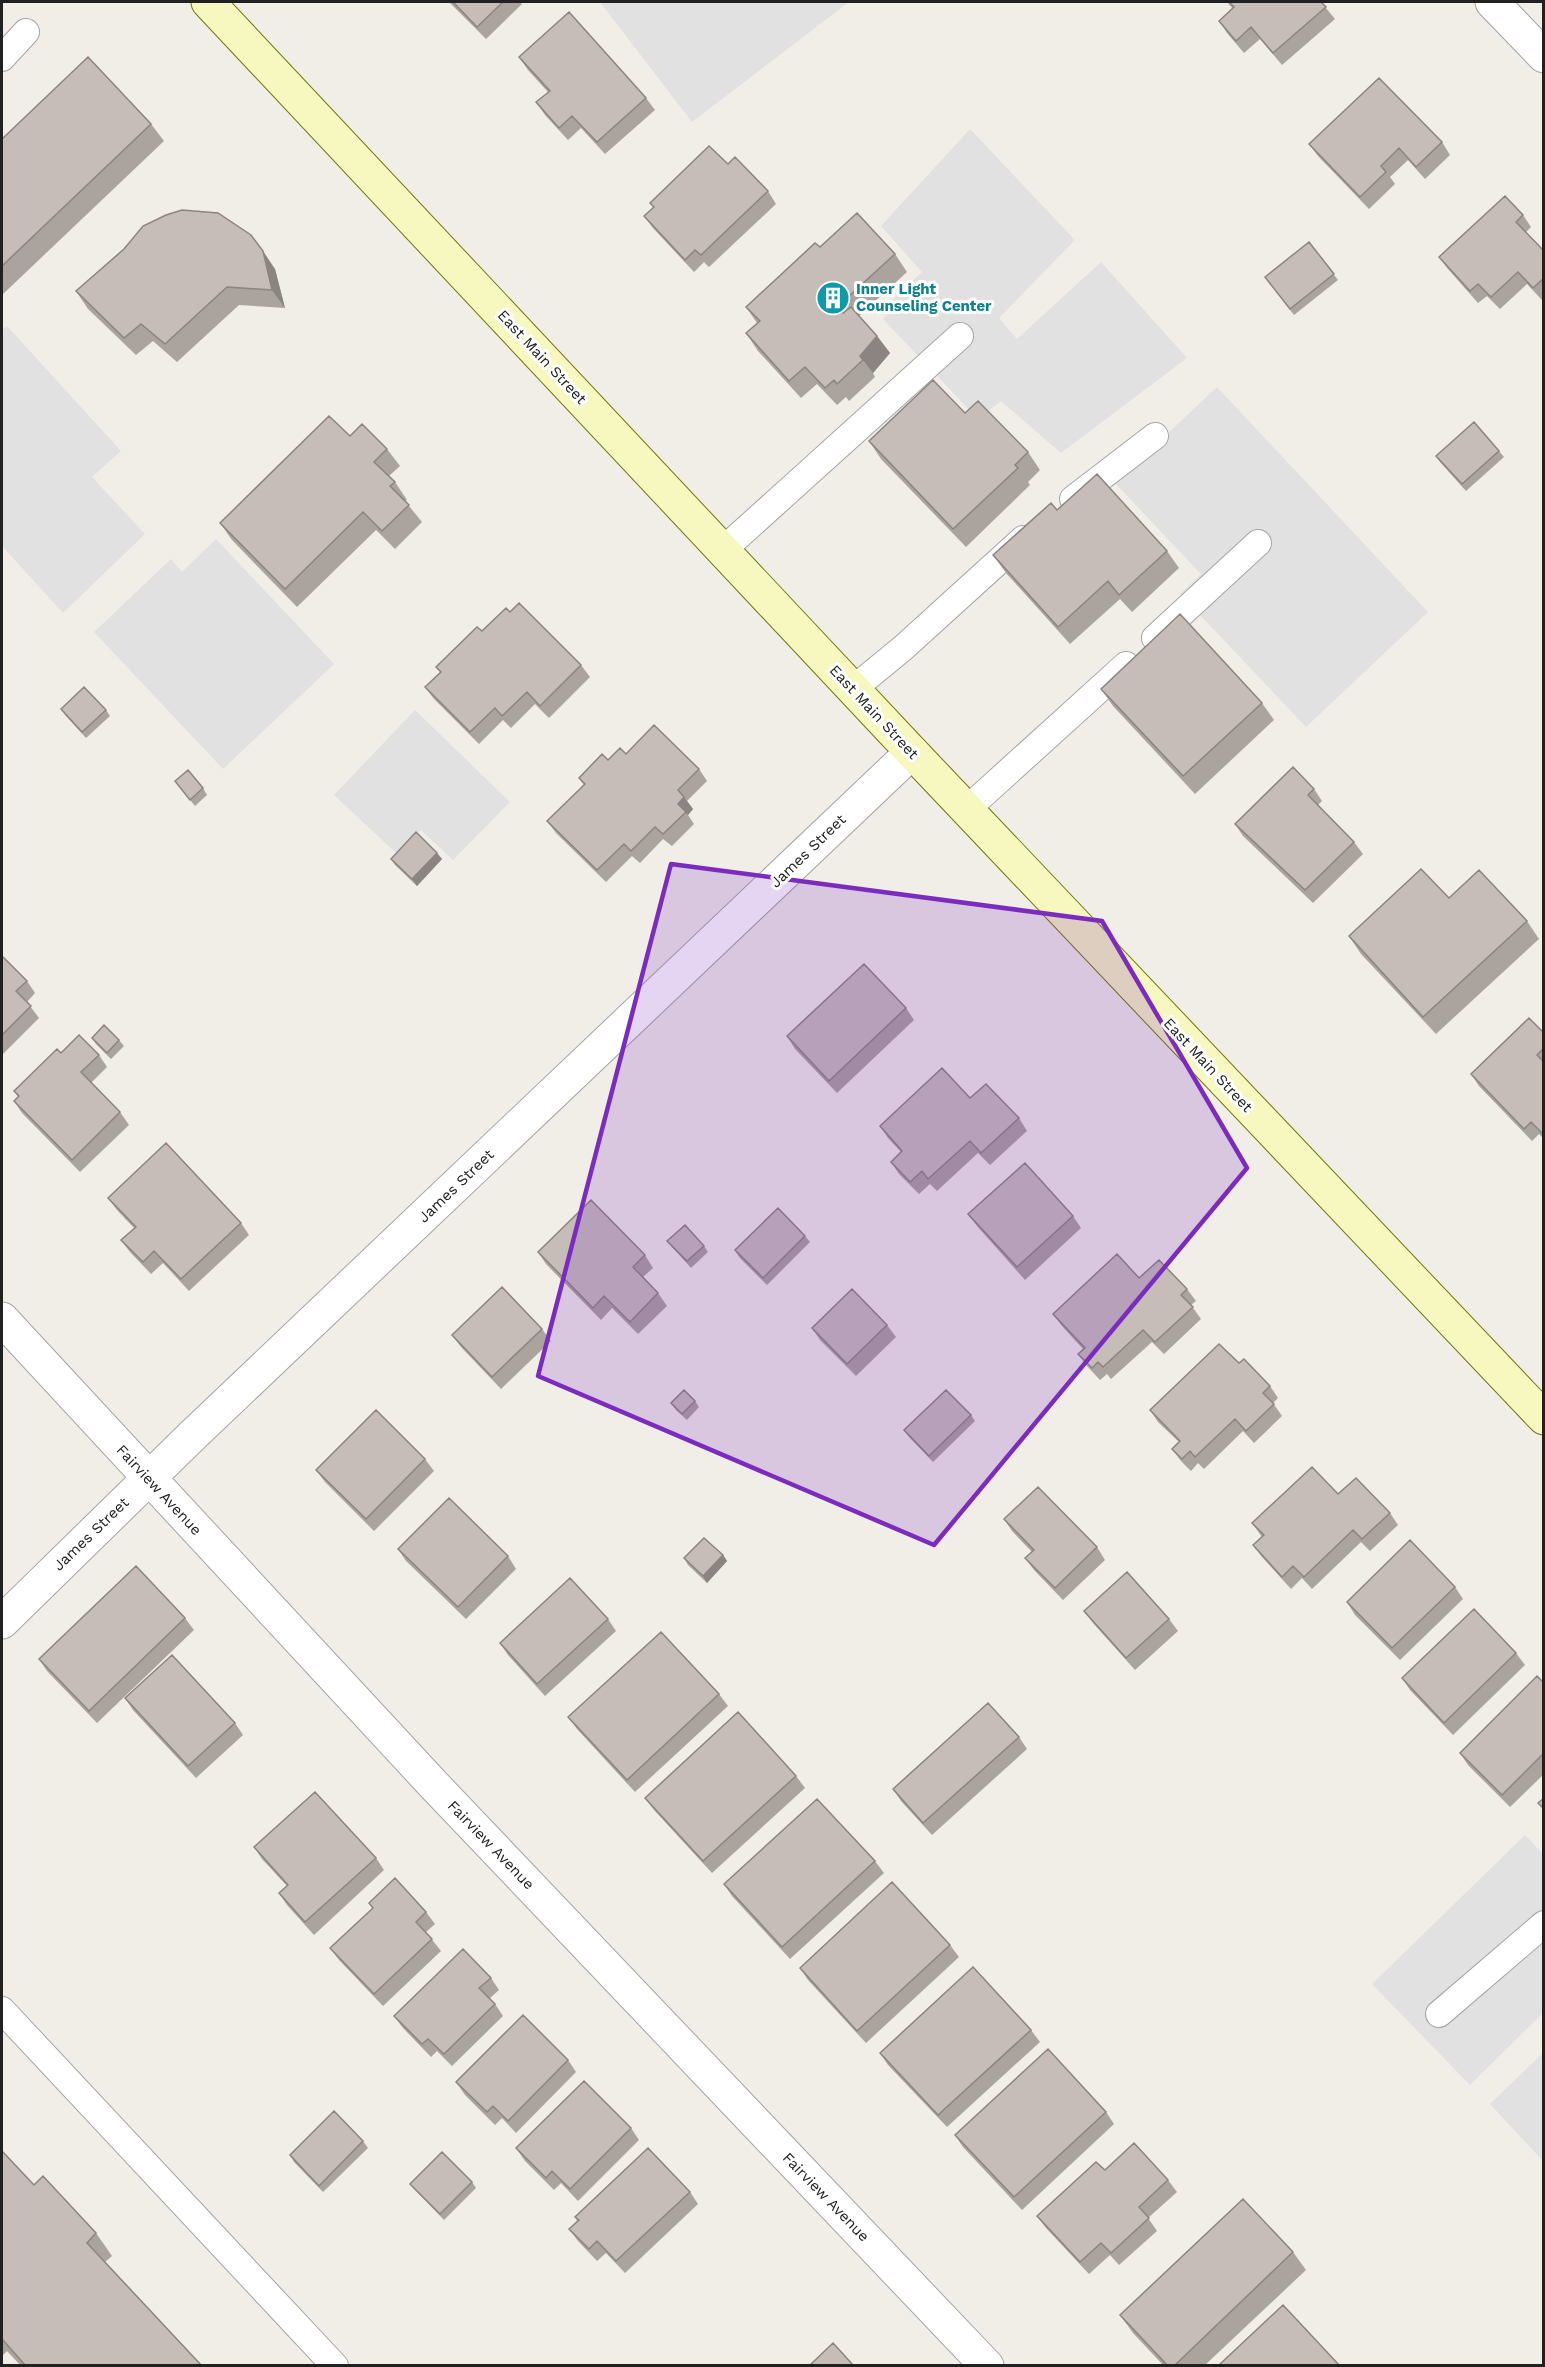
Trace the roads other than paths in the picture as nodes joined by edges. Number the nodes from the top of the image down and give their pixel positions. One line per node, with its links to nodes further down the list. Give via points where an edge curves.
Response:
1 (208, 2): 9 (street, East Main Street)
2 (1492, 2): 4 (street)
3 (26, 32): 5 (lane)
4 (1544, 56)
5 (2, 58)
6 (960, 336): 9 (lane)
7 (1155, 435): 10 (lane, via 1047,518)
8 (1258, 543): 12 (lane)
9 (723, 550): 10 (street, East Main Street)
10 (852, 689): 11 (street, East Main Street)
11 (912, 752): 12 (street, East Main Street); 15 (street, James Street)
12 (966, 810): 14 (street, East Main Street)
13 (2, 1319): 15 (street, Fairview Avenue)
14 (1544, 1418)
15 (149, 1478): 16 (street, James Street); 21 (street, Fairview Avenue, via 432,1783)
16 (2, 1622)
17 (1544, 1924): 19 (lane)
18 (2, 2010): 20 (lane)
19 (1439, 2014)
20 (335, 2366)
21 (987, 2366)

